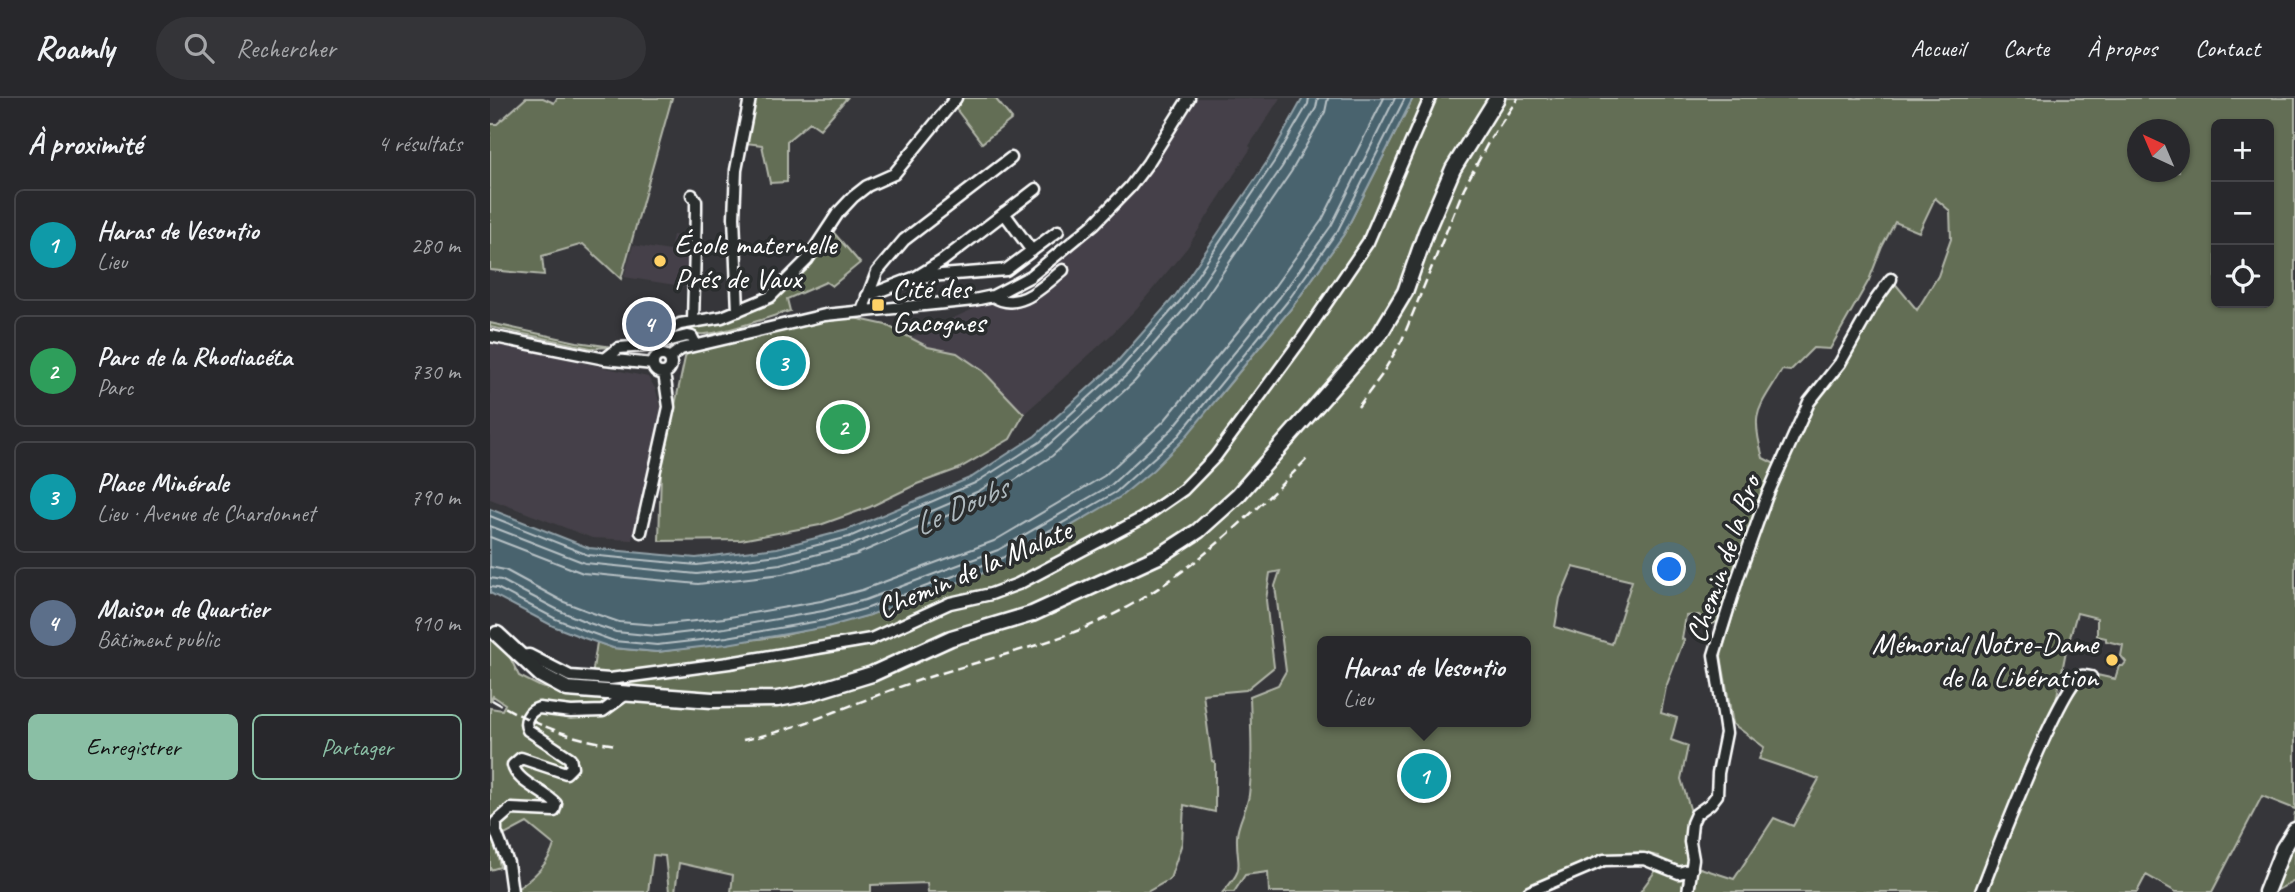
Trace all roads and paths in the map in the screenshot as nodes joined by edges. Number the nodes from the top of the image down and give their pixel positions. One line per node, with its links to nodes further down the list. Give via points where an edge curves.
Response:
1 (750, 98): 17 (street, via 736,170)
2 (956, 98): 17 (street, via 894,174 867,186 845,205 782,287)
3 (1189, 98): 16 (street, via 1148,163 1109,210 1031,276)
4 (1430, 98): 29 (street, Chemin de la Malate, via 1368,242 1304,336 1215,457 1183,490 1141,519 1018,583 950,603 872,639 610,679 570,676 529,655)
5 (1497, 98): 31 (main road, via 1454,169 1389,321 1238,495 1177,545 1032,614 951,638 827,689 737,701)
6 (1011, 158): 15 (street, via 904,240 877,272)
7 (1036, 189): 9 (street)
8 (692, 195): 19 (street, via 696,201)
9 (1004, 213): 11 (street); 13 (street)
10 (1058, 231): 11 (street)
11 (1032, 251): 13 (street, via 1006,270)
12 (1063, 270): 16 (street, via 1026,299 1012,303)
13 (916, 277): 15 (street)
14 (1891, 279): 33 (street, Chemin de la Bro, via 1840,363 1809,402 1766,498 1738,577 1714,655 1726,733 1717,795 1692,823)
15 (867, 296): 18 (street)
16 (993, 296): 18 (street)
17 (738, 311): 19 (street)
18 (862, 311): 22 (street, via 825,314)
19 (693, 321): 21 (street, via 662,334)
20 (490, 336): 24 (street)
21 (661, 341): 22 (street, via 687,336); 24 (street, via 619,348)
22 (696, 345): 23 (street)
23 (669, 358): 25 (street, via 657,357); 26 (street, via 670,369)
24 (605, 359): 25 (street)
25 (653, 365): 26 (street)
26 (664, 373): 27 (street, via 669,407)
27 (641, 532)
28 (497, 634): 29 (main road)
29 (520, 656): 31 (main road, via 549,681 567,689)
30 (2091, 677): 37 (street, via 2077,678 2046,736)
31 (625, 695): 34 (street, via 603,711 539,708 528,716 528,730 570,758 572,766 566,773 521,758 513,765 516,774 551,798 556,808 548,812 511,809 496,822 509,863)
32 (2295, 830): 38 (main road)
33 (1692, 869): 35 (street, via 1679,873 1644,859 1604,860); 36 (street, Chemin de la Bro)
34 (512, 892)
35 (1529, 892)
36 (1688, 892)
37 (1981, 892)
38 (2266, 892)

